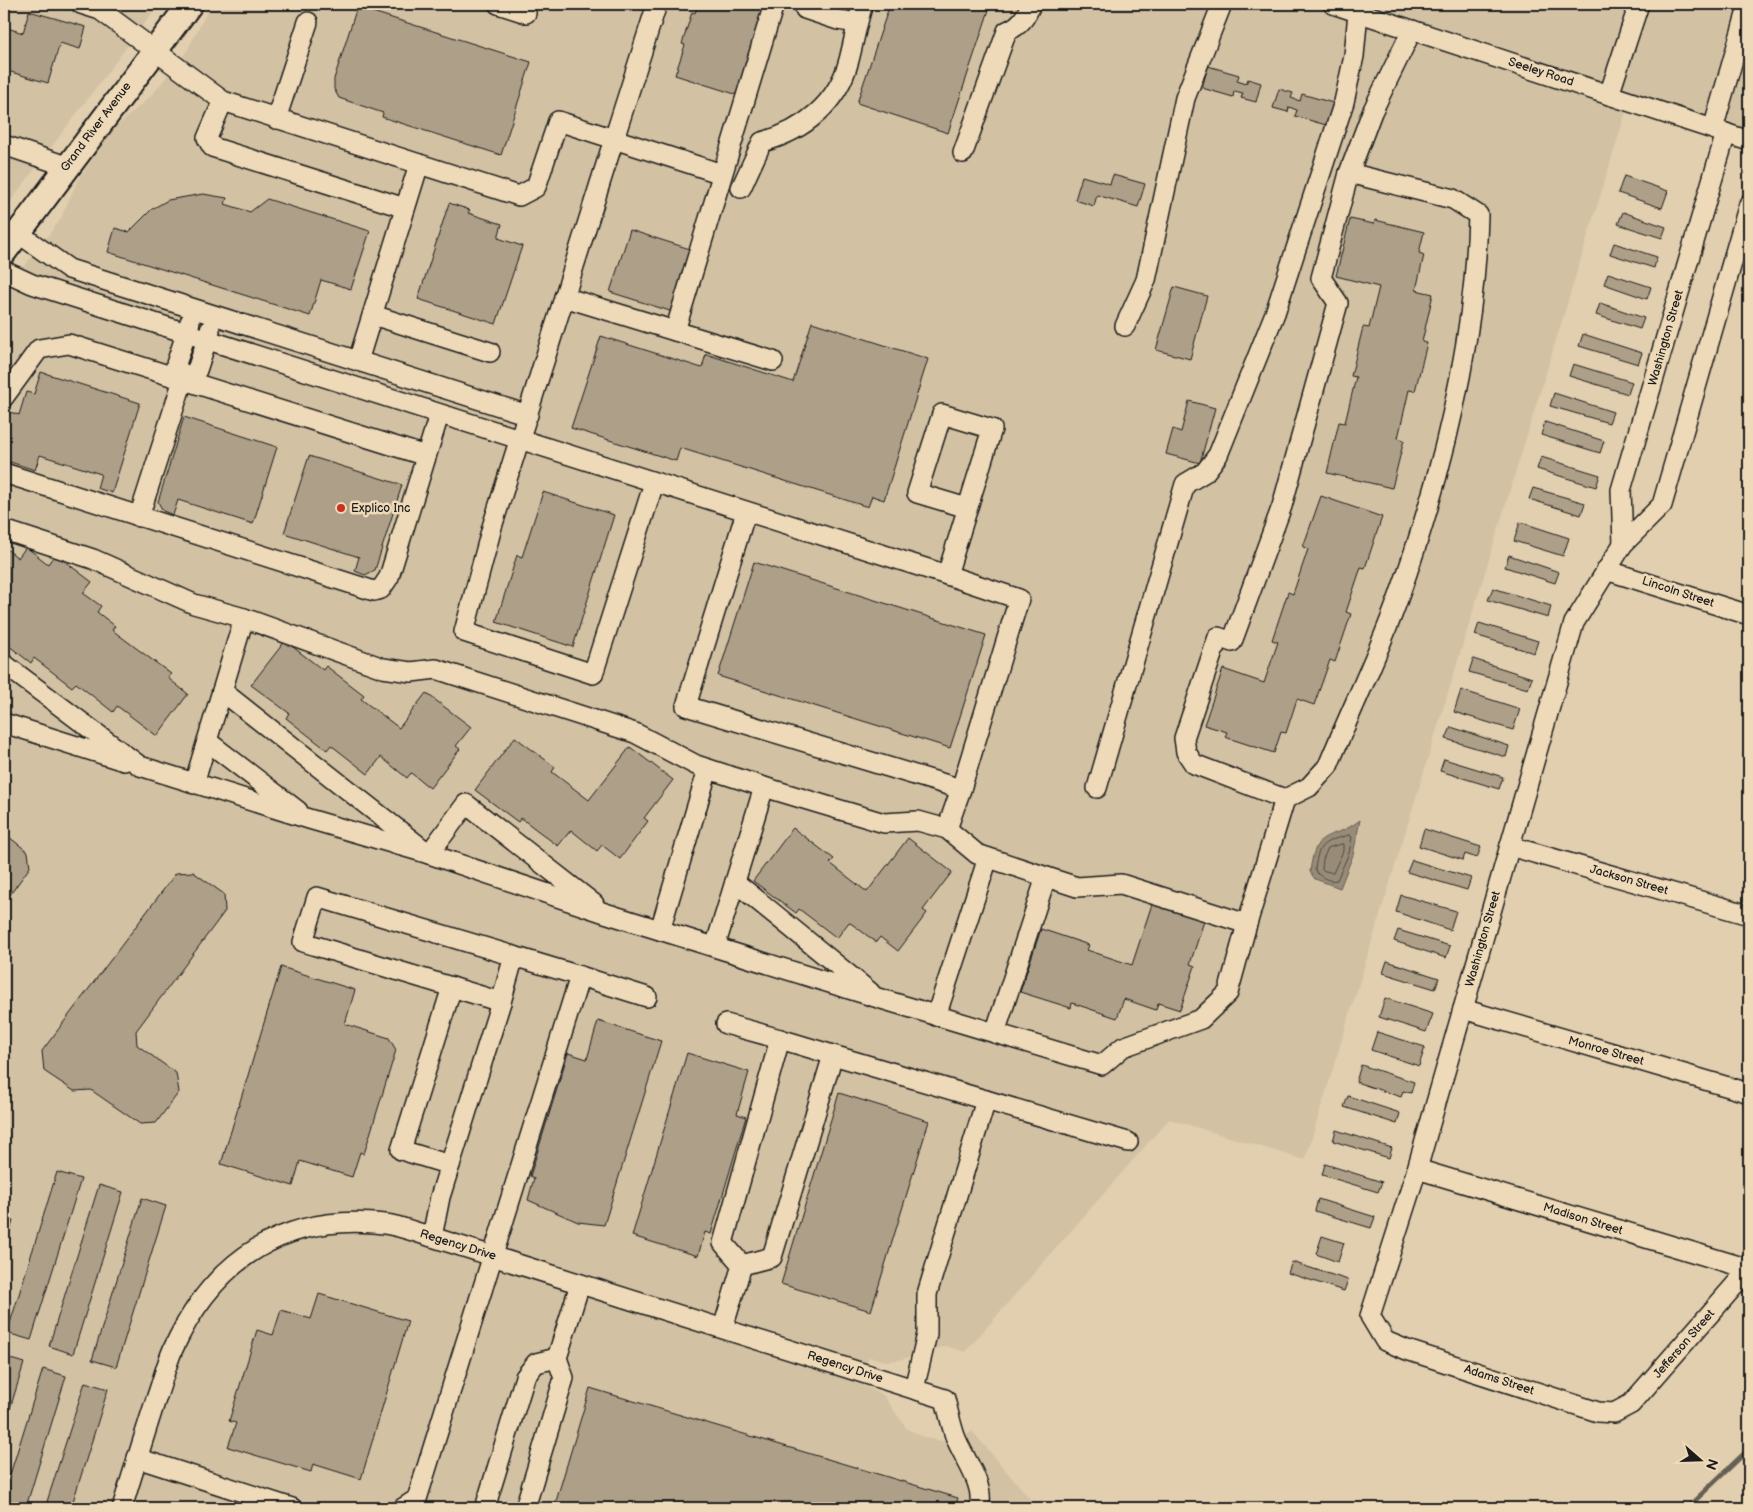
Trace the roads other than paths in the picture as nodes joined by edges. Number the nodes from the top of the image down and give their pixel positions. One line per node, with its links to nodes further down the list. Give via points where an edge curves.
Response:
1 (81, 4): 18 (street, via 100,10)
2 (190, 4): 18 (main road, Grand River Avenue)
3 (498, 4): 14 (street)
4 (657, 4): 23 (street)
5 (774, 4): 30 (street)
6 (863, 4): 16 (street)
7 (1031, 4): 26 (street, via 1016,28 1007,31)
8 (1222, 4): 43 (street, via 1185,98 1146,280)
9 (1333, 4): 13 (street, Seeley Road)
10 (1639, 4): 19 (street)
11 (1749, 4): 22 (street, Washington Street)
12 (805, 9): 16 (street)
13 (1358, 12): 17 (street, Seeley Road); 75 (street, via 1354,56 1344,102 1275,314 1218,455 1205,472 1185,484)
14 (526, 13)
15 (308, 22): 21 (street)
16 (857, 23): 31 (street, via 849,61 838,87 816,117 779,138 762,142)
17 (1412, 30): 19 (street, Seeley Road); 29 (street, via 1372,112)
18 (154, 51): 20 (street); 28 (main road, Grand River Avenue)
19 (1609, 95): 22 (street, Seeley Road)
20 (223, 101): 21 (street); 33 (street, via 208,132 207,138 212,147)
21 (276, 119): 27 (street)
22 (1719, 131): 24 (street, Seeley Road); 62 (street, Washington Street, via 1621,490)
23 (614, 139): 27 (street, via 558,121 536,187 519,196); 30 (street); 38 (street)
24 (1749, 141)
25 (4, 145): 28 (street)
26 (963, 153)
27 (419, 164): 33 (street)
28 (66, 166): 34 (main road, Grand River Avenue)
29 (1349, 173): 77 (street, via 1321,278 1338,303 1304,432 1282,506 1232,642 1218,636 1184,738 1186,752 1194,764); 77 (street, via 1453,199 1478,215 1477,252 1464,363 1428,509 1398,600 1328,766 1309,787)
30 (722, 174): 44 (street)
31 (741, 188)
32 (1749, 204): 62 (street, Washington Street, via 1662,505)
33 (405, 208): 41 (street)
34 (18, 233): 35 (main road, Grand River Avenue); 37 (street, via 69,268)
35 (4, 252)
36 (4, 271): 39 (street, via 32,284)
37 (104, 280): 39 (street); 40 (street)
38 (564, 297): 44 (street); 53 (street)
39 (96, 304): 45 (street)
40 (194, 309): 42 (street); 45 (street)
41 (373, 314): 47 (street); 48 (street)
42 (215, 315): 46 (street); 48 (street)
43 (1125, 326)
44 (676, 331): 49 (street)
45 (186, 333): 46 (street); 50 (street, via 176,364)
46 (207, 340): 50 (street, via 197,370); 52 (street)
47 (490, 352)
48 (358, 361): 53 (street)
49 (773, 361)
50 (183, 380): 51 (street, via 69,344 39,349); 55 (street); 60 (street)
51 (4, 397)
52 (439, 415): 54 (street); 55 (street)
53 (528, 415): 54 (street)
54 (520, 440): 57 (street); 57 (street, via 492,527 464,632 593,674)
55 (426, 456): 60 (street, via 389,577 381,589 374,591)
56 (4, 473): 60 (street)
57 (654, 483): 59 (street)
58 (967, 508): 58 (street, via 992,429 942,414 917,493); 64 (street)
59 (746, 512): 64 (street); 76 (street, via 686,706)
60 (139, 517)
61 (4, 530): 66 (street, via 93,559 194,604)
62 (1623, 544): 63 (street, Washington Street)
63 (1606, 570): 65 (street, Lincoln Street); 80 (street, Washington Street, via 1574,623)
64 (947, 575): 76 (street, via 1019,599)
65 (1749, 615)
66 (244, 618): 68 (street); 72 (street, via 384,668 411,672 436,669 635,733)
67 (4, 664): 71 (street)
68 (222, 691): 70 (street); 81 (street)
69 (4, 723): 71 (street)
70 (207, 741): 73 (street); 78 (street)
71 (140, 766): 73 (street)
72 (708, 769): 74 (street); 88 (street)
73 (194, 784): 78 (street)
74 (764, 787): 79 (street, via 884,823 918,821); 84 (street)
75 (1097, 788)
76 (961, 789): 79 (street)
77 (1285, 799): 87 (street)
78 (308, 820): 81 (street)
79 (947, 829): 82 (street, via 977,854)
80 (1510, 846): 86 (street, Jackson Street); 96 (street, Washington Street)
81 (429, 854): 85 (street); 85 (street, via 466,804)
82 (988, 858): 83 (street); 97 (street)
83 (1046, 877): 87 (street, via 1077,887 1121,884); 99 (street)
84 (735, 882): 89 (street); 94 (street)
85 (605, 912): 88 (street)
86 (1749, 915)
87 (1247, 924): 99 (street, via 1228,993 1201,1020 1123,1047 1102,1065)
88 (660, 930): 89 (street)
89 (715, 947): 94 (street)
90 (514, 956): 91 (street); 92 (street, via 317,897 303,942); 95 (street)
91 (580, 976): 93 (street); 108 (street)
92 (452, 987): 95 (street); 105 (street, via 401,1150)
93 (647, 997)
94 (878, 998): 97 (street)
95 (501, 1002): 105 (street)
96 (1464, 1009): 102 (street, Monroe Street); 106 (street, Washington Street)
97 (936, 1016): 99 (street)
98 (726, 1024): 100 (street)
99 (995, 1033)
100 (780, 1039): 101 (street); 109 (street, via 723,1243)
101 (833, 1055): 103 (street); 109 (street, via 772,1257)
102 (1749, 1093)
103 (986, 1100): 104 (street); 115 (street, via 928,1294 926,1334)
104 (1128, 1142)
105 (450, 1165): 107 (street)
106 (1417, 1169): 110 (street, Madison Street); 113 (street, Washington Street, via 1370,1316)
107 (432, 1237): 108 (street, Regency Drive); 117 (street, Regency Drive, via 387,1224 348,1221 312,1225 274,1238 241,1258 211,1287 188,1320 173,1350)
108 (493, 1256): 111 (street, Regency Drive); 120 (street, via 417,1499)
109 (742, 1265): 112 (street)
110 (1749, 1269): 116 (street, Jefferson Street, via 1631,1404)
111 (580, 1284): 112 (street, Regency Drive); 114 (street)
112 (723, 1328): 115 (street, Regency Drive)
113 (1385, 1341): 116 (street, Adams Street, via 1598,1412)
114 (557, 1358): 121 (street, via 536,1363 525,1377); 122 (street, via 564,1378)
115 (914, 1389): 123 (street, Regency Drive, via 945,1399 955,1436 980,1491 982,1501)
116 (1614, 1413)
117 (137, 1458): 118 (street, Regency Drive); 119 (street)
118 (122, 1508)
119 (292, 1508)
120 (402, 1508)
121 (486, 1508)
122 (525, 1508)
123 (979, 1508)

